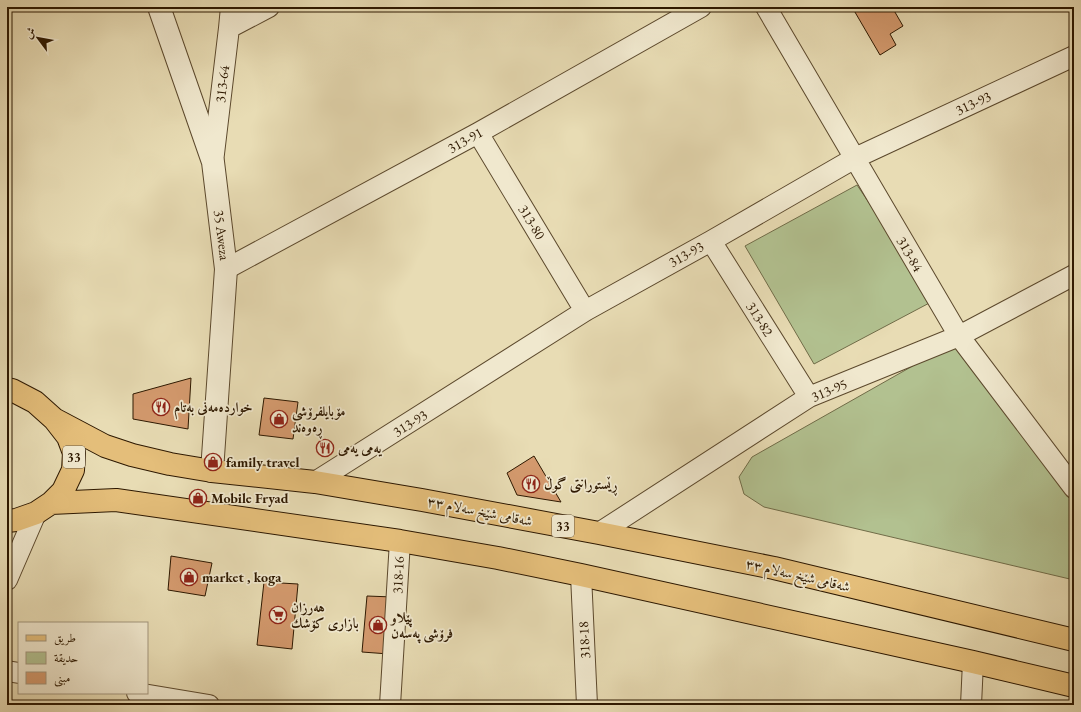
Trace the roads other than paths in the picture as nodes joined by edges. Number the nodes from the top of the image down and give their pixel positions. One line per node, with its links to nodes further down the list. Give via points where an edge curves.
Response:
1 (159, 7): 10 (street, 35 Aweza)
2 (231, 7): 6 (street, 313-64)
3 (269, 7): 6 (street)
4 (701, 7): 8 (street, 313-91)
5 (766, 7): 9 (street, 313-84)
6 (229, 28): 10 (street, 313-64)
7 (1074, 56): 9 (street, 313-93)
8 (478, 133): 12 (street, 313-91); 14 (street, 313-80)
9 (855, 158): 11 (street, 313-93); 15 (street, 313-84)
10 (213, 162): 12 (street, 35 Aweza)
11 (711, 241): 14 (street, 313-93); 17 (street, 313-82)
12 (226, 269): 19 (street, 35 Aweza)
13 (1074, 275): 15 (street, 313-95)
14 (585, 311): 20 (street, 313-93)
15 (959, 336): 17 (street, 313-95); 21 (street, 313-84)
16 (7, 389): 18 (main road, شەقامی شێخ سەلام ٣٣ / 33, via 35,402)
17 (809, 397): 24 (street, 313-95)
18 (54, 419): 19 (main road, شەقامی شێخ سەلام ٣٣ / 33, via 105,446 132,455); 22 (main road, شەقامی شێخ سەلام ٣٣ / 33, via 68,437 74,453 73,470 63,491)
19 (212, 471): 20 (main road, شەقامی شێخ سەلام ٣٣ / 33)
20 (315, 482): 24 (main road, شەقامی شێخ سەلام ٣٣ / 33)
21 (1074, 488)
22 (43, 508): 23 (main road, شەقامی شێخ سەلام ٣٣ / 33, via 16,520); 25 (main road, شەقامی شێخ سەلام ٣٣ / 33, via 116,500); 27 (street)
23 (7, 521)
24 (599, 533): 28 (main road, شەقامی شێخ سەلام ٣٣ / 33, via 774,568)
25 (400, 541): 26 (main road, شەقامی شێخ سەلام ٣٣ / 33); 36 (street, 318-16)
26 (581, 575): 29 (main road, شەقامی شێخ سەلام ٣٣ / 33); 37 (street, 318-18)
27 (7, 580)
28 (1074, 640)
29 (973, 662): 32 (main road, شەقامی شێخ سەلام ٣٣ / 33); 38 (street)
30 (7, 671): 31 (street)
31 (18, 673)
32 (1074, 686)
33 (143, 694): 34 (street)
34 (205, 705): 35 (street)
35 (209, 705)
36 (390, 705)
37 (587, 705)
38 (971, 705)

